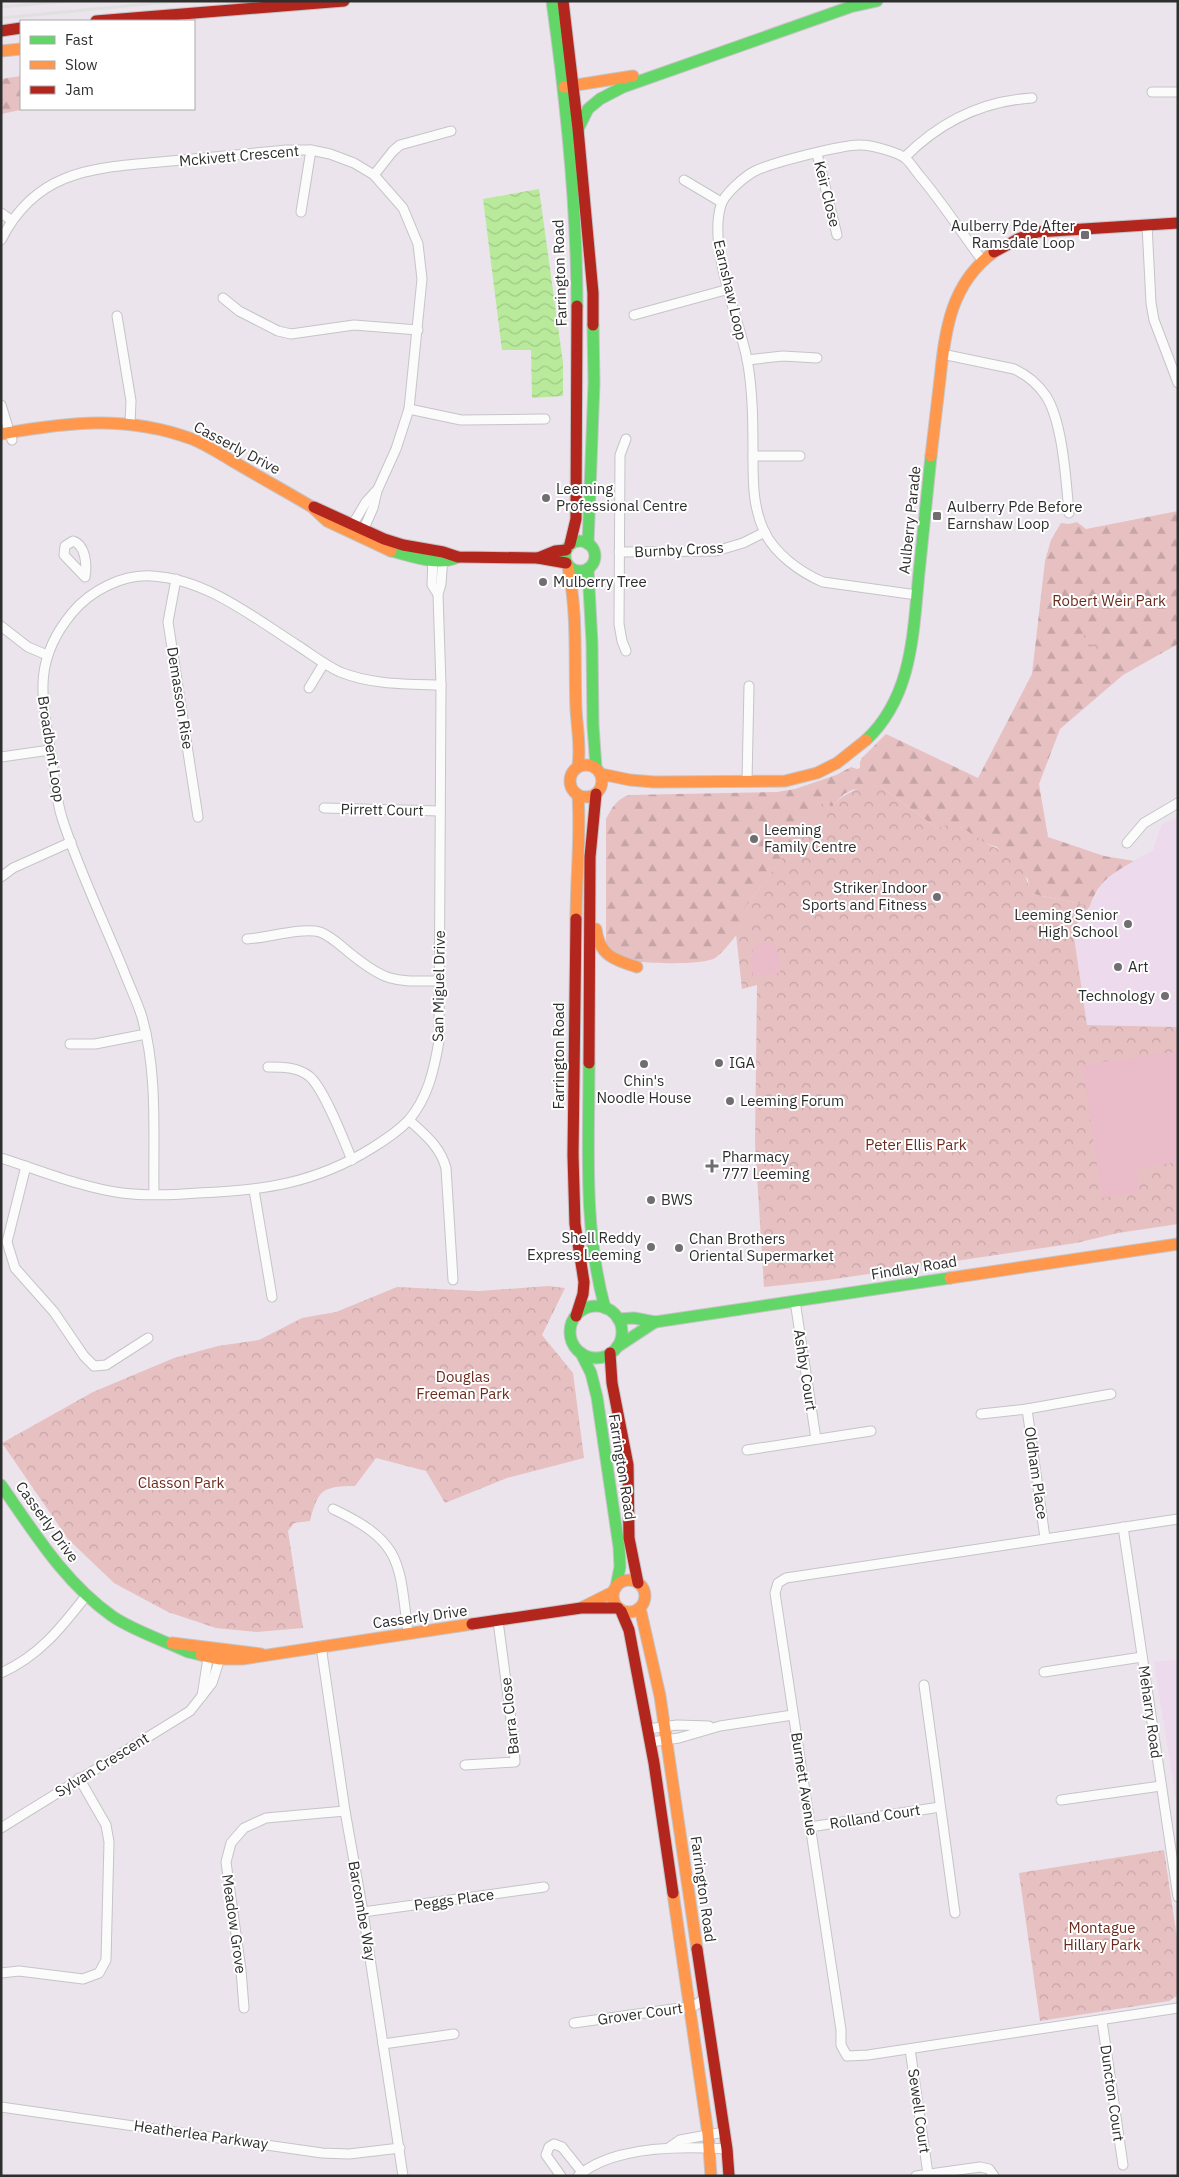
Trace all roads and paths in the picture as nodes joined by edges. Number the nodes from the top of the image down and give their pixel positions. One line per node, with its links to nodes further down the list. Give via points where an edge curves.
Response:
1 (344, 1): 6 (main road)
2 (352, 1): 7 (main road)
3 (552, 1): 8 (main road, Farrington Road)
4 (563, 1): 8 (main road, Farrington Road)
5 (877, 1): 13 (main road)
6 (108, 20)
7 (195, 25)
8 (562, 25): 14 (main road, Farrington Road)
9 (20, 28): 10 (main road)
10 (1, 30)
11 (20, 49): 12 (main road)
12 (1, 51)
13 (684, 65): 14 (main road); 18 (main road, via 612,92 585,112)
14 (569, 87): 18 (main road, Farrington Road); 55 (main road, Farrington Road, via 577,293 576,520)
15 (1152, 92): 16 (street)
16 (1178, 92)
17 (1032, 98): 22 (street, via 1011,100 966,113 937,130)
18 (578, 129): 54 (main road, Farrington Road, via 595,338)
19 (451, 131): 23 (street, via 400,145)
20 (311, 150): 23 (street, Mckivett Crescent, via 354,163); 26 (street); 28 (street, Mckivett Crescent, via 90,170 45,188)
21 (817, 154): 22 (street, via 862,145); 25 (street, via 756,170); 31 (street, Keir Close)
22 (905, 158): 33 (street)
23 (374, 175): 38 (street, Mckivett Crescent, via 402,208 418,244 422,279)
24 (684, 180): 25 (street)
25 (721, 202): 34 (street, Earnshaw Loop, via 716,223 718,246)
26 (301, 212)
27 (1, 213): 28 (street)
28 (11, 220): 32 (street, Mckivett Crescent)
29 (1178, 223): 30 (main road, Aulberry Parade)
30 (1147, 225): 33 (main road, Aulberry Parade, via 1037,232 1015,240); 42 (street, via 1154,320)
31 (836, 235)
32 (1, 240)
33 (982, 260): 39 (main road, Aulberry Parade, via 956,297 946,324)
34 (729, 289): 36 (street); 41 (street, Earnshaw Loop)
35 (223, 298): 38 (street, via 270,327 291,334 354,325)
36 (634, 315)
37 (117, 316): 46 (street, via 131,401)
38 (418, 330): 44 (street, Mckivett Crescent)
39 (942, 354): 51 (street, via 1014,369 1025,374 1046,396 1058,432); 64 (main road, Aulberry Parade)
40 (817, 358): 41 (street, via 783,356)
41 (747, 360): 49 (street, Earnshaw Loop)
42 (1177, 381)
43 (1, 405): 47 (street)
44 (408, 409): 45 (street, via 461,420); 52 (street, Mckivett Crescent, via 396,449 376,491 366,502)
45 (545, 419)
46 (130, 423): 47 (main road, Casserly Drive, via 91,422 56,427 46,433); 52 (main road, Casserly Drive, via 194,440 312,507 327,521)
47 (6, 437)
48 (626, 439): 56 (street, Burnby Cross, via 620,455)
49 (753, 456): 50 (street); 53 (street, Earnshaw Loop, via 755,502)
50 (800, 456)
51 (1069, 512)
52 (356, 532): 57 (main road, Casserly Drive, via 389,550)
53 (765, 532): 56 (street, Burnby Cross, via 716,551); 64 (street, Earnshaw Loop, via 790,562 816,579 837,585)
54 (588, 544): 55 (main road, via 579,541); 60 (main road, via 595,557)
55 (568, 547): 58 (main road, Casserly Drive); 59 (main road)
56 (620, 552): 66 (street, Burnby Cross, via 619,624)
57 (438, 556): 58 (main road, Casserly Drive, via 448,562 458,557); 69 (street, San Miguel Drive)
58 (538, 558): 59 (main road, Casserly Drive)
59 (567, 565): 60 (main road, via 575,571); 74 (main road, via 574,594 576,629)
60 (588, 570): 75 (main road, via 592,727)
61 (86, 577): 63 (street)
62 (176, 579): 63 (street, Broadbent Loop, via 135,577); 68 (street, Broadbent Loop, via 223,599); 83 (street, Demasson Rise, via 168,622)
63 (94, 592): 67 (street, Broadbent Loop, via 65,622)
64 (917, 595): 77 (main road, Aulberry Parade, via 906,674 894,704 876,730 850,754 810,775)
65 (1, 626): 67 (street, via 28,647)
66 (626, 651)
67 (47, 655): 72 (street, Broadbent Loop, via 42,685)
68 (324, 663): 69 (street, Broadbent Loop, via 338,671 372,681); 71 (street)
69 (441, 685): 82 (street, San Miguel Drive)
70 (749, 686): 77 (street)
71 (309, 688)
72 (50, 750): 73 (street); 84 (street, Broadbent Loop, via 57,799)
73 (1, 757)
74 (578, 766): 75 (main road, via 587,765); 79 (main road, via 570,783)
75 (598, 771): 76 (main road, Aulberry Parade); 78 (main road, via 602,782)
76 (633, 781): 77 (main road, Aulberry Parade); 78 (main road, Aulberry Parade)
77 (747, 782)
78 (598, 792): 79 (main road, via 587,797); 86 (main road, Farrington Road)
79 (578, 795): 105 (main road, Farrington Road, via 573,1155 575,1224 584,1282)
80 (1178, 803): 85 (street, via 1144,823)
81 (324, 808): 82 (street, Pirrett Court)
82 (440, 811): 90 (street, San Miguel Drive)
83 (198, 817)
84 (71, 842): 87 (street, via 13,868); 91 (street, Broadbent Loop, via 142,1015)
85 (1127, 843)
86 (590, 857): 89 (main road, via 596,873 596,936 599,947 614,961); 104 (main road, Farrington Road, via 589,1190 596,1275)
87 (1, 877)
88 (247, 939): 90 (street, via 318,932 380,975 398,981)
89 (636, 967)
90 (439, 981): 94 (street, San Miguel Drive, via 440,1041 434,1069 426,1093)
91 (146, 1034): 92 (street, via 95,1044); 99 (street, Broadbent Loop, via 153,1083)
92 (70, 1044)
93 (268, 1067): 96 (street, via 292,1068 310,1077 320,1090)
94 (409, 1120): 96 (street, San Miguel Drive, via 393,1135); 101 (street, via 438,1147 443,1157)
95 (1, 1158): 97 (street, San Miguel Drive)
96 (352, 1160): 98 (street, San Miguel Drive, via 296,1182)
97 (26, 1166): 99 (street, San Miguel Drive, via 103,1189); 108 (street, via 7,1242 15,1268 54,1312 94,1366 106,1365)
98 (254, 1190): 99 (street, San Miguel Drive); 102 (street)
99 (154, 1194)
100 (1178, 1244): 103 (main road, Findlay Road)
101 (453, 1280)
102 (272, 1296)
103 (795, 1301): 107 (main road, Findlay Road); 115 (street, Ashby Court)
104 (605, 1308): 105 (main road, via 589,1307); 106 (main road)
105 (576, 1316): 110 (main road, via 570,1331 575,1348)
106 (618, 1319): 107 (main road, Findlay Road); 109 (main road, via 622,1333)
107 (655, 1322): 109 (main road, Findlay Road)
108 (148, 1338)
109 (614, 1350): 110 (main road, via 596,1358); 122 (main road, Farrington Road, via 612,1383 628,1465 629,1538)
110 (581, 1353): 123 (main road, Farrington Road, via 591,1373 597,1397 619,1548 620,1567)
111 (1111, 1394): 112 (street, Oldham Place)
112 (1027, 1409): 113 (street, Oldham Place); 121 (street, Oldham Place)
113 (981, 1414)
114 (871, 1431): 115 (street)
115 (816, 1438): 116 (street)
116 (747, 1450)
117 (1, 1485): 124 (main road, Casserly Drive, via 53,1560)
118 (333, 1509): 129 (street, via 370,1529 395,1558 400,1571)
119 (1178, 1519): 120 (street, Burnett Avenue)
120 (1123, 1527): 121 (street, Burnett Avenue); 132 (street, Meharry Road)
121 (1046, 1538): 136 (street, Burnett Avenue, via 781,1580 775,1594)
122 (638, 1583): 123 (main road, via 624,1581); 126 (main road, via 645,1595)
123 (614, 1589): 125 (main road, Casserly Drive); 127 (main road, via 613,1601)
124 (86, 1596): 131 (main road, Casserly Drive, via 114,1617 167,1643 187,1642); 134 (street, via 46,1644)
125 (581, 1608): 127 (main road, Casserly Drive); 128 (main road, Casserly Drive)
126 (640, 1608): 127 (main road, via 631,1612); 138 (main road, Farrington Road, via 655,1669)
127 (619, 1609): 139 (main road, Farrington Road, via 629,1630)
128 (498, 1621): 129 (main road, Casserly Drive); 142 (street, Barra Close, via 515,1762)
129 (408, 1633): 130 (main road, Casserly Drive)
130 (321, 1646): 131 (main road, Casserly Drive, via 263,1655 243,1650); 147 (street, Barcombe Way)
131 (215, 1653): 143 (street, Sylvan Crescent, via 212,1684 190,1711)
132 (1142, 1657): 133 (street); 144 (street, Meharry Road)
133 (1044, 1672)
134 (1, 1673)
135 (924, 1685): 146 (street, Rolland Court)
136 (793, 1715): 137 (street); 148 (street, Burnett Avenue)
137 (720, 1726): 138 (street); 140 (street)
138 (664, 1727): 139 (street); 140 (main road, Farrington Road)
139 (648, 1729): 141 (main road, Farrington Road)
140 (666, 1739): 141 (street); 155 (main road, Farrington Road)
141 (650, 1742): 156 (main road, Farrington Road)
142 (465, 1765)
143 (79, 1778): 149 (street, Sylvan Crescent); 154 (street, via 106,1825 109,1842 106,1960 99,1973 83,1979 19,1971)
144 (1161, 1786): 145 (street); 151 (street, Meharry Road)
145 (1061, 1800)
146 (940, 1807): 148 (street, Rolland Court); 153 (street, Rolland Court)
147 (344, 1811): 152 (street, Barcombe Way); 157 (street, Meadow Grove, via 266,1818 244,1828 231,1843 226,1862)
148 (810, 1827): 163 (street, Burnett Avenue, via 842,2048 853,2057)
149 (1, 1828)
150 (544, 1887): 152 (street, Peggs Place)
151 (1178, 1897)
152 (364, 1912): 162 (street, Barcombe Way)
153 (955, 1913)
154 (1, 1973)
155 (704, 1999): 156 (street, Grover Court); 165 (main road, Farrington Road)
156 (690, 2007): 160 (street, Grover Court); 166 (main road, Farrington Road)
157 (244, 2008)
158 (1178, 2008): 159 (street, Burnett Avenue)
159 (1102, 2021): 163 (street, Burnett Avenue); 171 (street, Duncton Court)
160 (574, 2023)
161 (454, 2034): 162 (street)
162 (383, 2044): 168 (street, Barcombe Way)
163 (910, 2049): 173 (street, Sewell Court)
164 (1, 2107): 168 (street, Heatherlea Parkway, via 322,2153 349,2154)
165 (724, 2132): 166 (street); 170 (main road, Farrington Road)
166 (708, 2134): 167 (street, via 680,2140); 169 (main road, Farrington Road)
167 (670, 2146): 169 (street); 172 (street, via 619,2155)
168 (400, 2148): 174 (street, Barcombe Way)
169 (710, 2148): 170 (street); 176 (main road, Farrington Road)
170 (727, 2149): 177 (main road, Farrington Road)
171 (1123, 2165)
172 (580, 2174): 175 (street, via 562,2147 554,2144 546,2155)
173 (928, 2174): 178 (street, Sewell Court); 179 (street, Sewell Court, via 984,2167)
174 (403, 2176)
175 (561, 2176)
176 (711, 2176)
177 (729, 2176)
178 (916, 2176)
179 (994, 2176)

